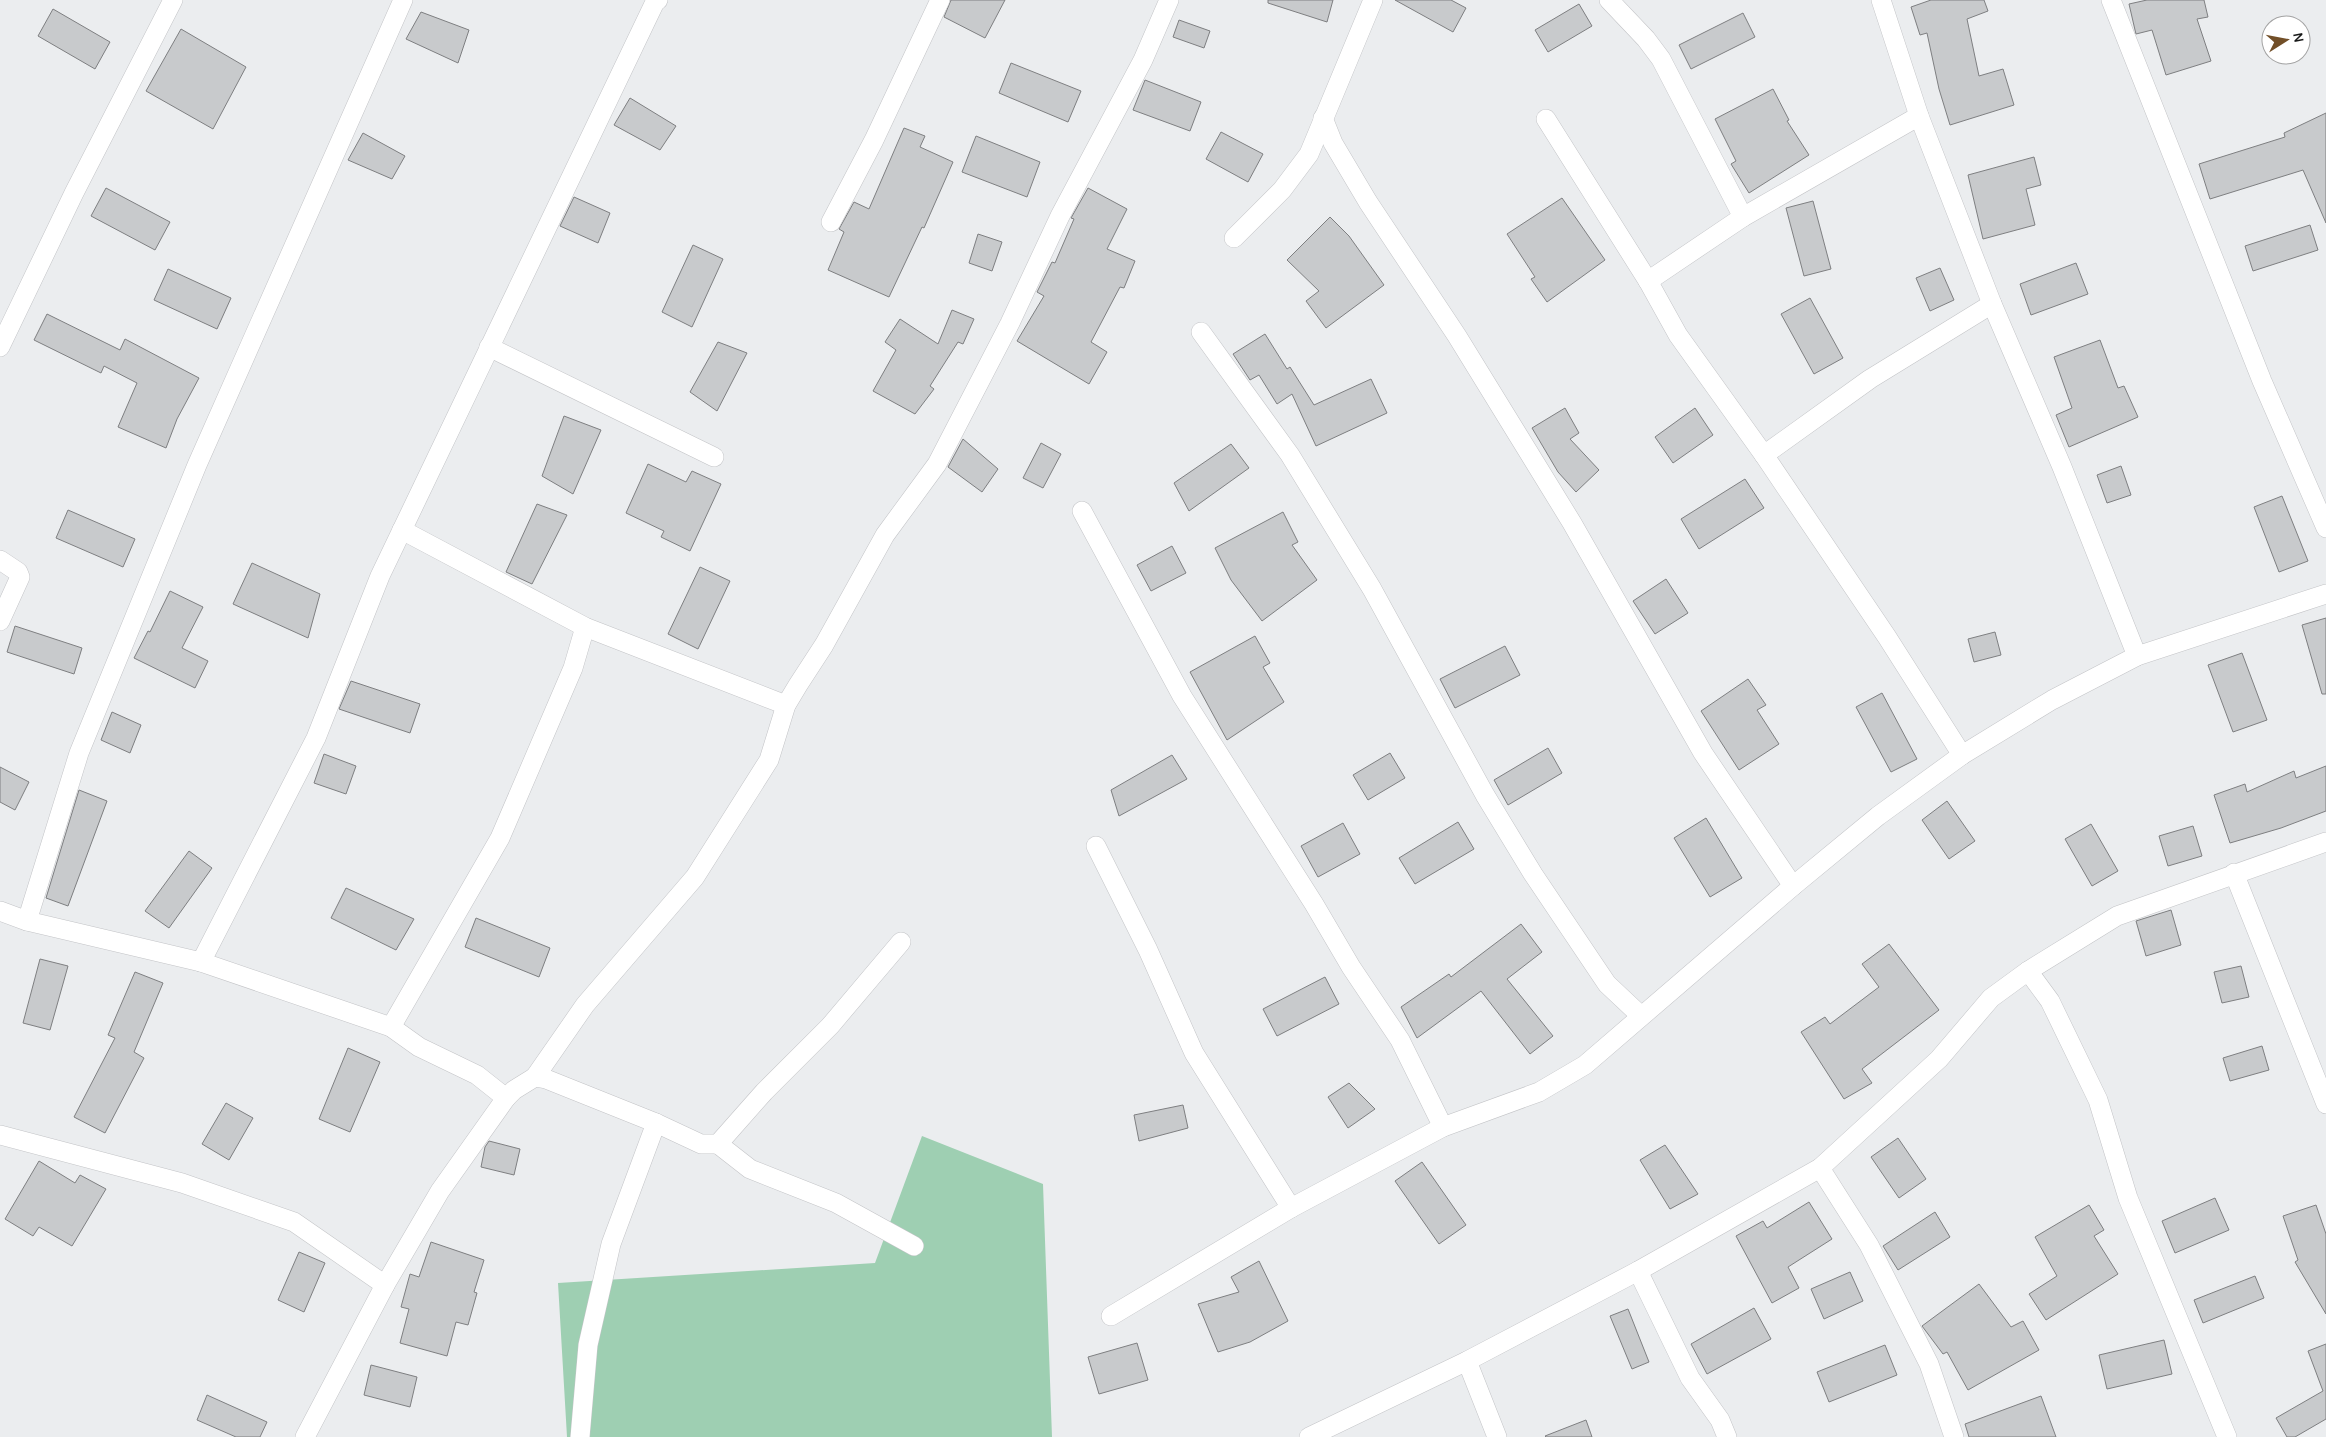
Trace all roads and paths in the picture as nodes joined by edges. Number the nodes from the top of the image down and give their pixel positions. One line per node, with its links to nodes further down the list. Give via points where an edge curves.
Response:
1 (173, 0): 19 (street)
2 (403, 0): 38 (street, via 197,465 79,753)
3 (940, 0): 14 (street)
4 (1169, 0): 31 (street, via 1143,60 1060,216 1010,323 937,464 885,535 824,645)
5 (1373, 0): 11 (street)
6 (1609, 0): 13 (street, via 1661,59)
7 (1881, 0): 10 (street)
8 (2111, 0): 24 (street, via 2262,381)
9 (655, 1): 20 (street)
10 (1919, 116): 13 (street); 17 (street)
11 (1323, 118): 15 (street, via 1309,154 1282,190); 36 (street, via 1333,143 1368,202 1457,336 1567,515 1703,753)
12 (1546, 119): 16 (street)
13 (1743, 217): 16 (street)
14 (831, 222)
15 (1234, 238)
16 (1648, 281): 21 (street, via 1678,335)
17 (1992, 304): 21 (street, via 1870,378); 30 (street, via 2062,467)
18 (1201, 332): 42 (street, via 1290,455 1372,589 1533,874 1607,984)
19 (0, 347)
20 (489, 347): 22 (street); 25 (street)
21 (1764, 455): 32 (street)
22 (714, 457)
23 (1082, 511): 48 (street, via 1182,696 1400,1040)
24 (2326, 528)
25 (402, 530): 29 (street); 40 (street, via 380,576 316,738)
26 (0, 560): 28 (street, via 18,572 20,577)
27 (2326, 594): 30 (street)
28 (0, 622)
29 (585, 627): 31 (street); 43 (street, via 573,668 500,838)
30 (2137, 656): 32 (street, via 2052,700)
31 (786, 705): 44 (street, via 769,760 694,877 585,1005)
32 (1962, 755): 36 (street, via 1878,816)
33 (2326, 842): 35 (street)
34 (1096, 846): 52 (street, via 1194,1053)
35 (2234, 873): 41 (street, via 2117,916); 46 (street)
36 (1793, 886): 42 (street)
37 (0, 911): 38 (street)
38 (27, 921): 40 (street)
39 (901, 942): 50 (street, via 830,1026)
40 (201, 962): 43 (street)
41 (2028, 971): 51 (street, via 1991,998 1940,1059); 64 (street, via 2050,1002 2098,1100 2128,1198)
42 (1641, 1016): 48 (street, via 1585,1065 1539,1092)
43 (391, 1027): 45 (street, via 418,1047 477,1075)
44 (535, 1077): 45 (street); 47 (street)
45 (506, 1098): 55 (street, via 440,1191)
46 (2326, 1104)
47 (656, 1123): 50 (street, via 701,1144); 59 (street, via 611,1244 588,1345)
48 (1443, 1127): 52 (street)
49 (0, 1135): 55 (street, via 182,1182 294,1222)
50 (718, 1144): 53 (street, via 750,1169 836,1203)
51 (1820, 1168): 54 (street); 63 (street, via 1869,1245 1929,1364)
52 (1291, 1208): 56 (street)
53 (914, 1246)
54 (1638, 1271): 57 (street); 62 (street, via 1690,1378 1720,1420)
55 (385, 1286): 58 (street)
56 (1111, 1316)
57 (1467, 1361): 60 (street); 61 (street)
58 (304, 1437)
59 (580, 1437)
60 (1309, 1437)
61 (1497, 1437)
62 (1727, 1437)
63 (1954, 1437)
64 (2227, 1437)

